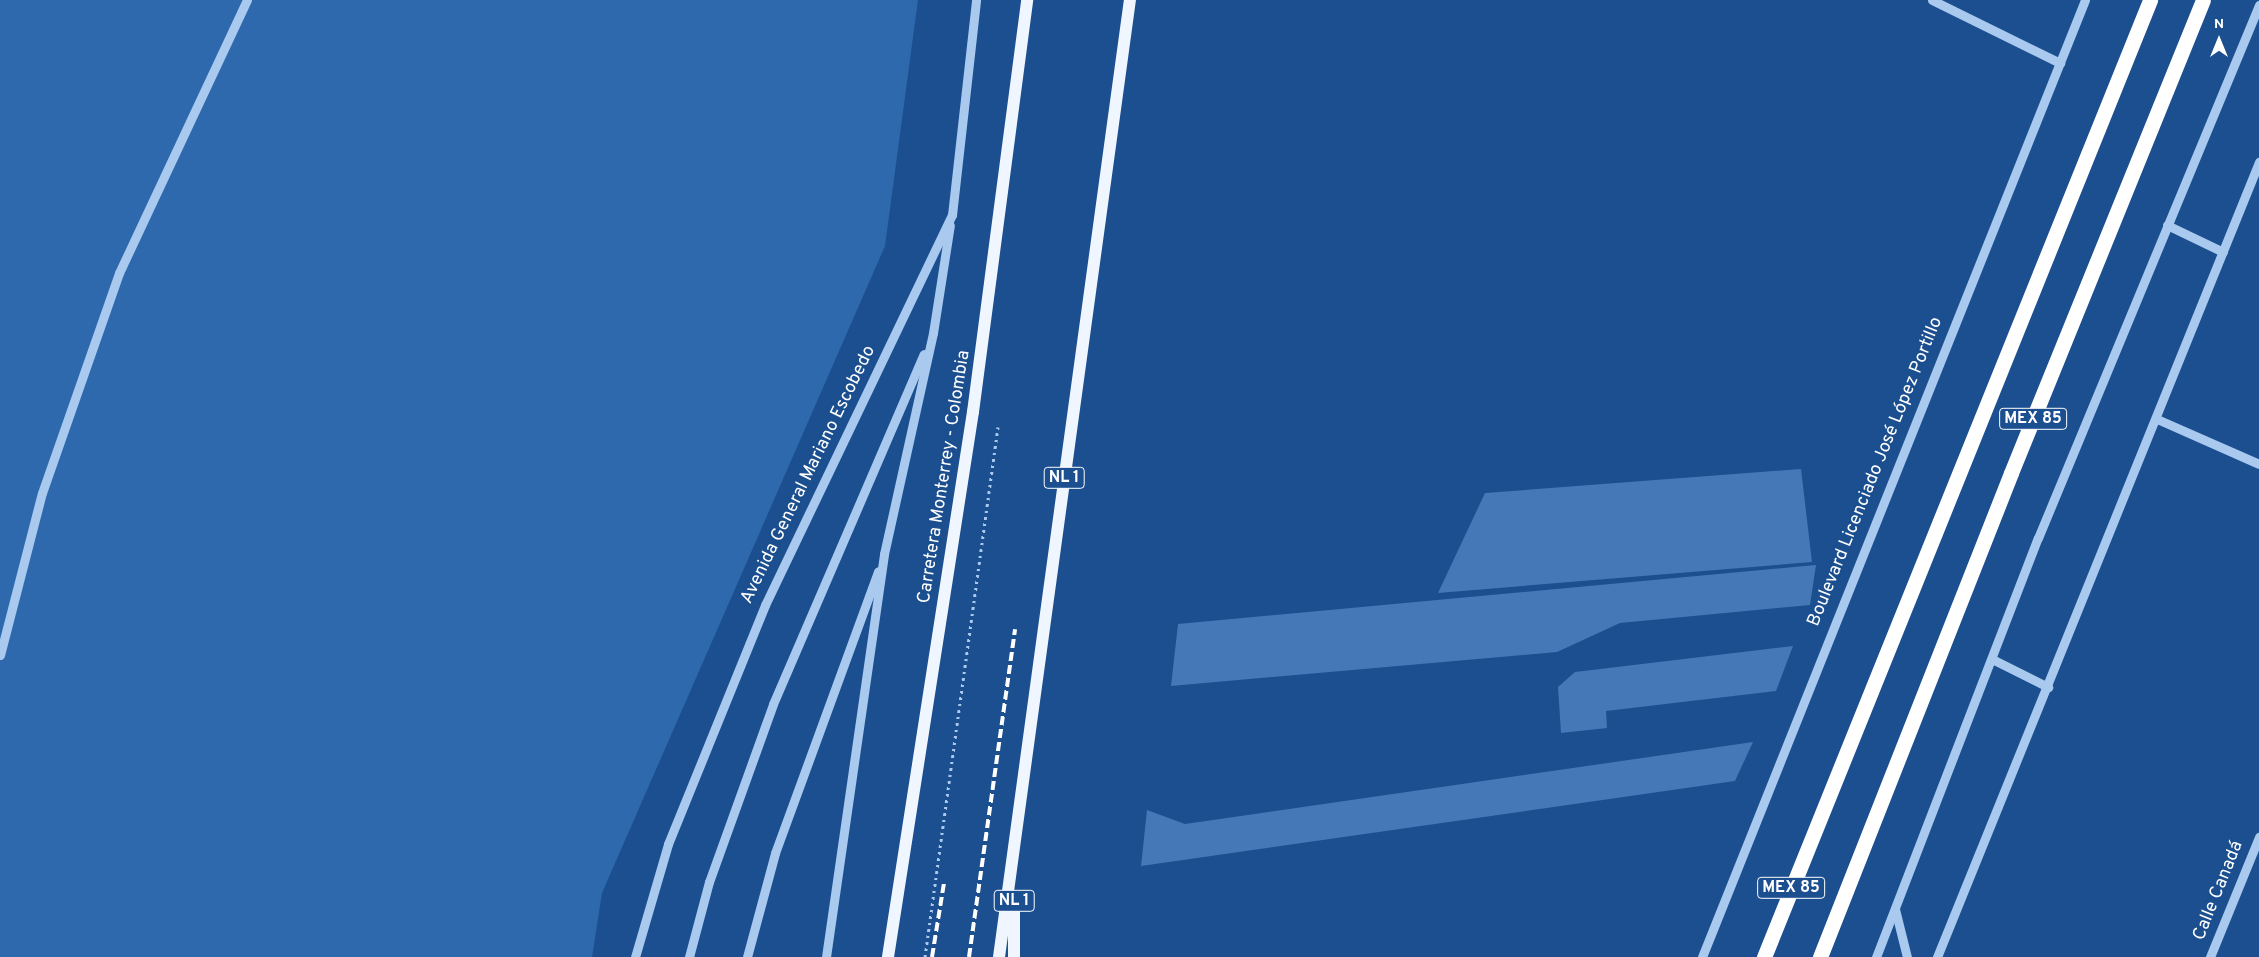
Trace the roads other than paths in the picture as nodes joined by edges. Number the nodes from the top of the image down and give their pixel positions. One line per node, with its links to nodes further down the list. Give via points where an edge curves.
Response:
1 (247, 0): 20 (street, via 119,273 42,493)
2 (976, 0): 13 (street, Avenida General Mariano Escobedo)
3 (1027, 0): 31 (main road, Carretera Monterrey - Colombia, via 973,412)
4 (1130, 0): 24 (main road, NL 1)
5 (1932, 0): 6 (street)
6 (1939, 0): 11 (street)
7 (2085, 0): 11 (street, Boulevard Licenciado José López Portillo)
8 (2150, 0): 35 (highway, MEX 85)
9 (2203, 0): 36 (highway, MEX 85)
10 (2259, 5): 14 (street)
11 (2060, 63): 34 (street, Boulevard Licenciado José López Portillo)
12 (2259, 162): 15 (street)
13 (952, 215): 16 (street); 27 (street, Avenida General Mariano Escobedo, via 764,605 668,844)
14 (2167, 225): 15 (street); 21 (street, via 2038,538)
15 (2223, 252): 17 (street)
16 (933, 333): 19 (street); 28 (street, via 773,704 709,882)
17 (2157, 419): 18 (street); 22 (street)
18 (2259, 464)
19 (884, 554): 29 (street, via 775,853); 30 (street)
20 (0, 656)
21 (1992, 659): 22 (street); 26 (street)
22 (2048, 687): 39 (street)
23 (2259, 837): 25 (street, Calle Canadá)
24 (1014, 845): 32 (main road, NL 1); 33 (main road, NL 1)
25 (2255, 859): 40 (street, Calle Canadá)
26 (1895, 908): 37 (street); 38 (street)
27 (635, 957)
28 (689, 957)
29 (748, 957)
30 (826, 957)
31 (888, 957)
32 (1000, 957)
33 (1014, 957)
34 (1702, 957)
35 (1764, 957)
36 (1820, 957)
37 (1876, 957)
38 (1908, 957)
39 (1936, 957)
40 (2210, 957)

